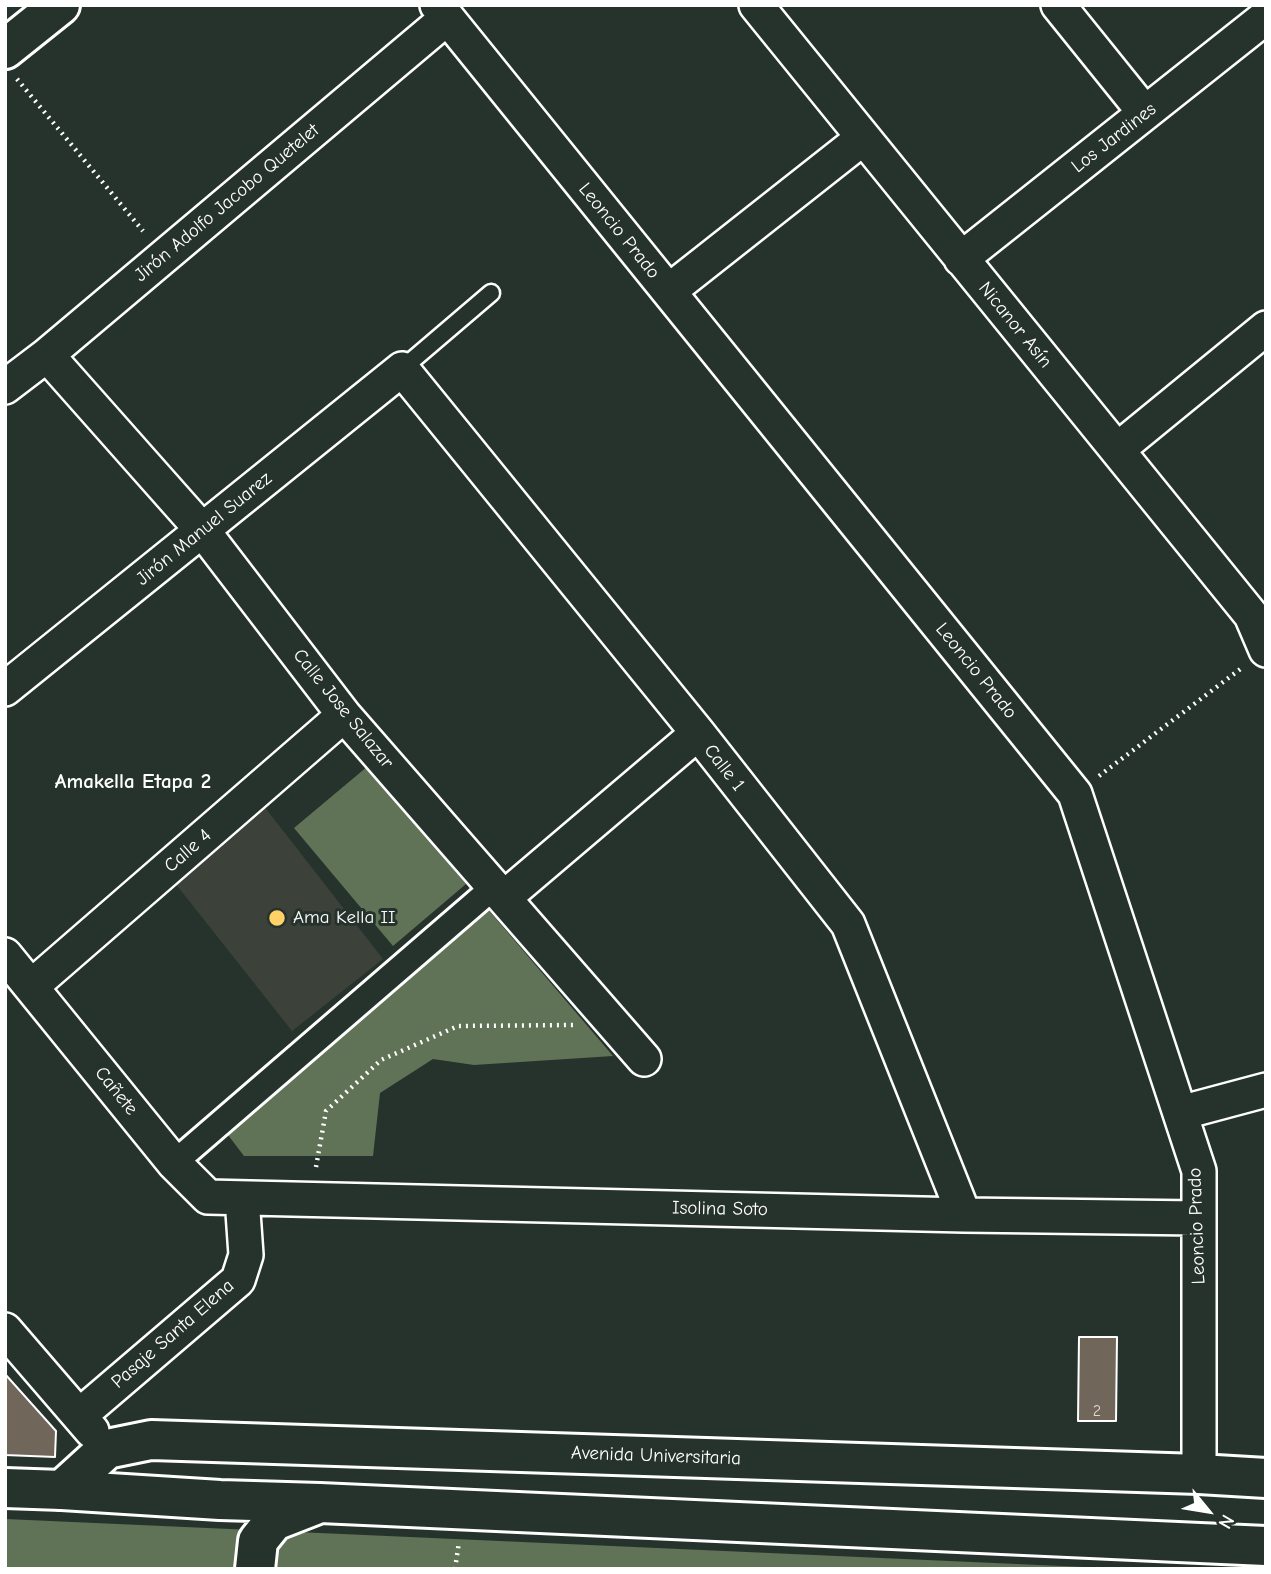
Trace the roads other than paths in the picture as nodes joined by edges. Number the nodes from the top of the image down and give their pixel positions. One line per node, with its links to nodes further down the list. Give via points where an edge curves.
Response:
1 (60, 5): 6 (main road)
2 (756, 5): 8 (street, Nicanor Asín)
3 (1058, 5): 7 (street)
4 (442, 12): 10 (street, Leoncio Prado); 13 (street, Jirón Adolfo Jacobo Quetelet)
5 (1266, 17): 7 (street, Los Jardines)
6 (10, 62)
7 (1145, 113): 9 (street, Los Jardines)
8 (863, 138): 9 (street, Nicanor Asín); 10 (street)
9 (961, 258): 16 (street, Nicanor Asín)
10 (668, 291): 28 (street, Leoncio Prado, via 1075,794)
11 (491, 293): 14 (lane)
12 (1266, 328): 16 (street)
13 (47, 355): 15 (street, Jirón Adolfo Jacobo Quetelet); 17 (street, Calle Jose Salazar)
14 (402, 369): 17 (street, Jirón Manuel Suarez); 22 (street, Calle 1)
15 (5, 387)
16 (1117, 450): 18 (street, Nicanor Asín)
17 (203, 531): 20 (street, Jirón Manuel Suarez); 21 (street, Calle Jose Salazar)
18 (1259, 610): 19 (street, Nicanor Asín)
19 (1255, 658)
20 (5, 689)
21 (344, 715): 23 (street, Calle Jose Salazar); 25 (street, Calle 4)
22 (698, 733): 23 (street); 31 (street, Calle 1, via 848,924)
23 (500, 892): 26 (street, Calle Jose Salazar); 29 (street)
24 (5, 955): 25 (street, Cañete)
25 (32, 986): 29 (street, Cañete)
26 (644, 1059)
27 (1266, 1090): 28 (street)
28 (1180, 1113): 32 (street, Leoncio Prado, via 1199,1171)
29 (174, 1163): 30 (street, Cañete, via 208,1197)
30 (242, 1198): 31 (street, Isolina Soto); 34 (street, Pasaje Santa Elena, via 246,1255 238,1280)
31 (964, 1215): 32 (street, Isolina Soto)
32 (1199, 1218): 36 (street, Leoncio Prado)
33 (5, 1330): 34 (street)
34 (79, 1416): 35 (street)
35 (107, 1449): 36 (main road, Avenida Universitaria, via 151,1440); 39 (main road)
36 (1199, 1474): 37 (main road, Avenida Universitaria)
37 (1266, 1478)
38 (5, 1488): 39 (main road)
39 (62, 1490): 40 (main road)
40 (320, 1503): 41 (main road); 42 (main road, via 274,1521 258,1541)
41 (1266, 1546)
42 (255, 1569)

